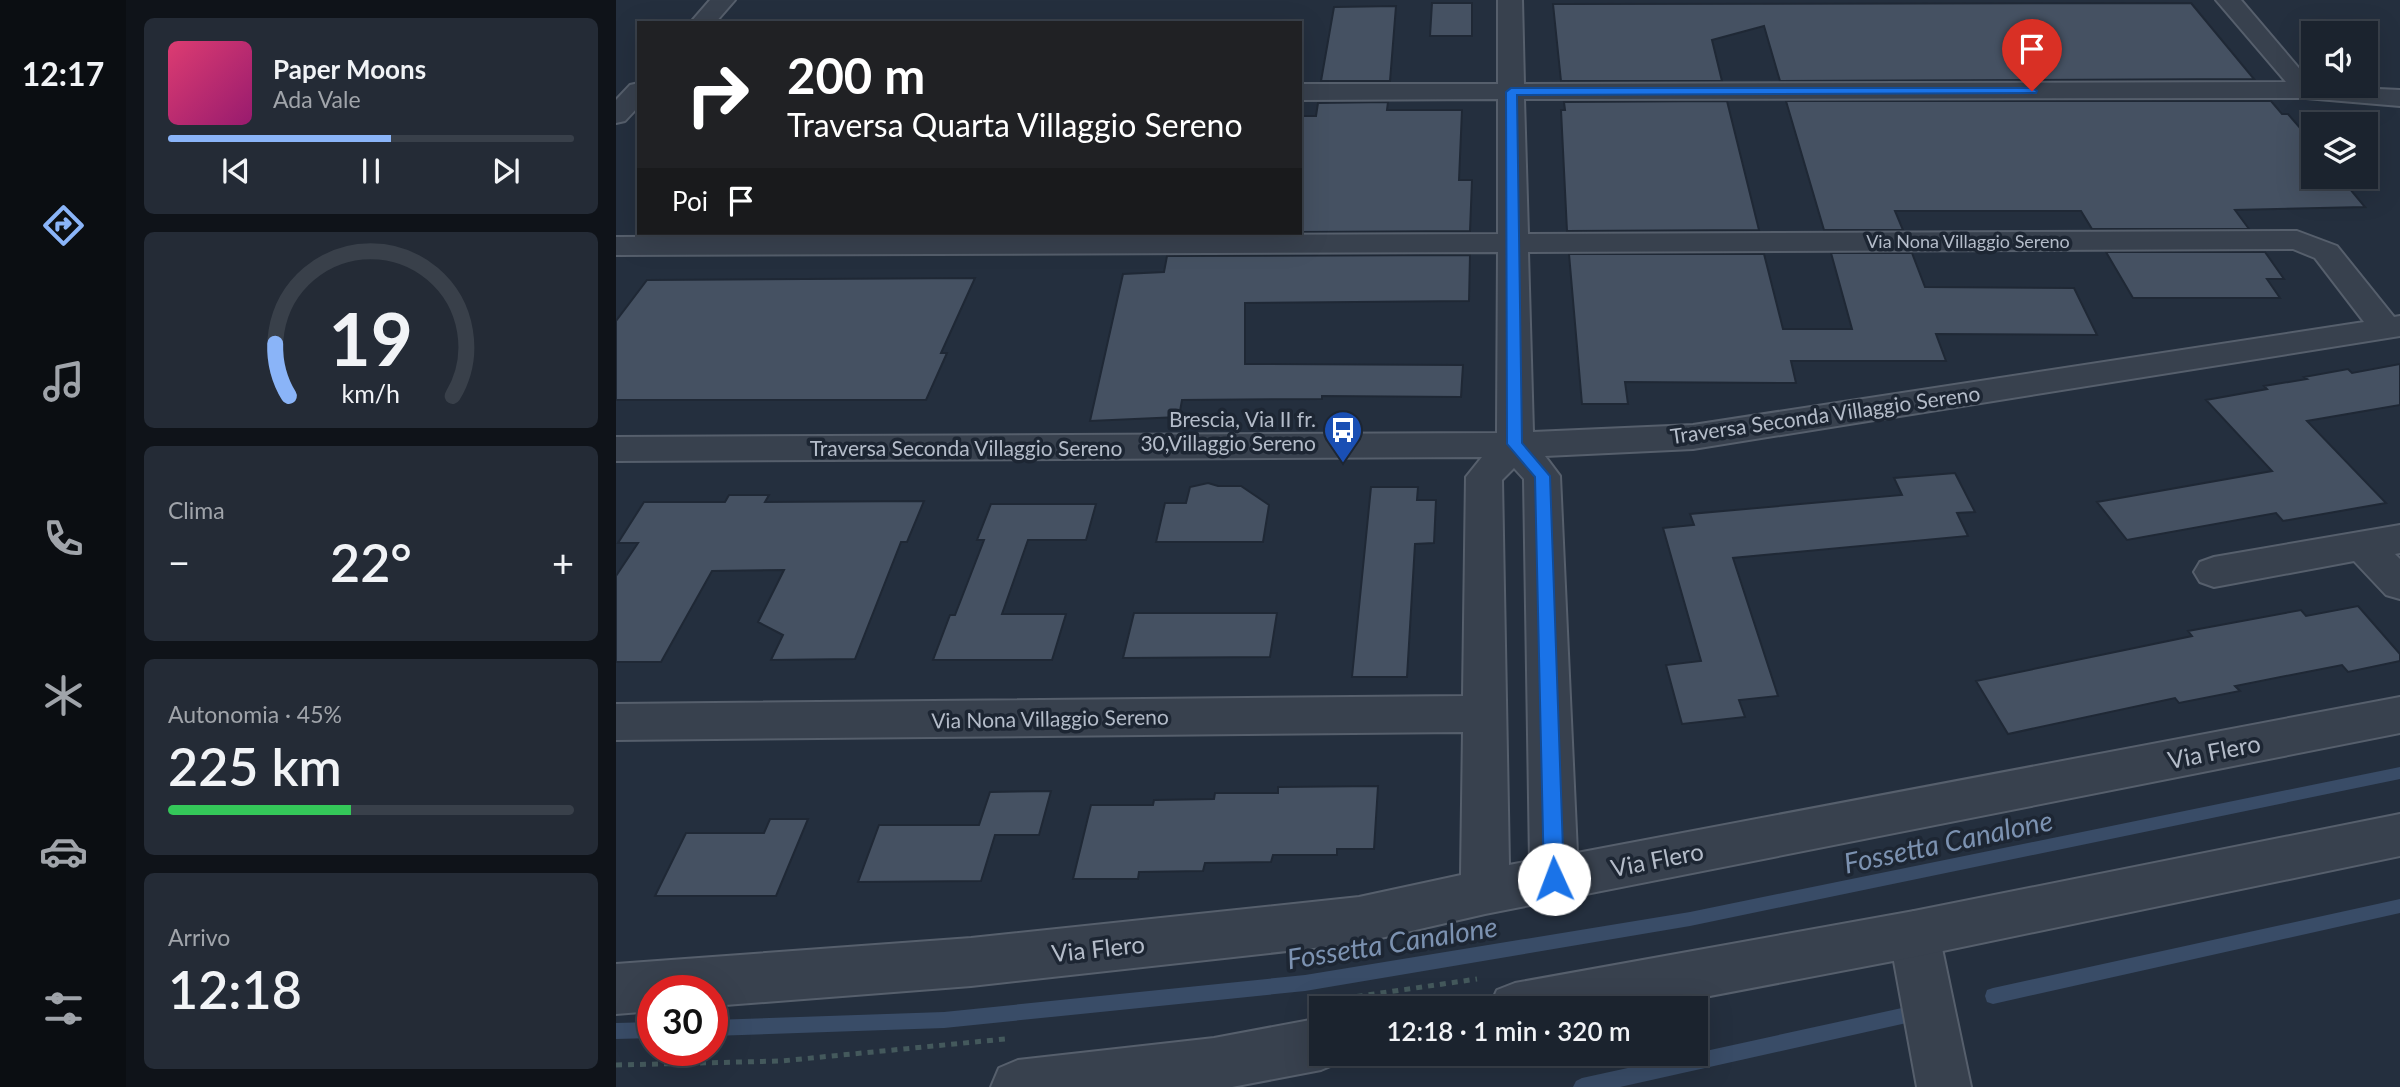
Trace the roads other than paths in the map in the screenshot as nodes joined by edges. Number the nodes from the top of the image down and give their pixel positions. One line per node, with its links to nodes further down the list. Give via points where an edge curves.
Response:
1 (723, 0): 4 (street)
2 (1510, 0): 8 (street)
3 (2228, 0): 5 (street)
4 (704, 21)
5 (2301, 84)
6 (2301, 90): 8 (street)
7 (1302, 92): 8 (street)
8 (1511, 92): 13 (street)
9 (632, 94): 12 (street)
10 (2378, 96): 11 (street)
11 (2400, 98)
12 (616, 116)
13 (1514, 242): 14 (street, Via Nona Villaggio Sereno); 15 (street, Via Nona Villaggio Sereno, via 2297,240 2326,252); 16 (street)
14 (616, 246)
15 (2392, 326): 16 (street, Traversa Seconda Villaggio Sereno, via 1693,437)
16 (1515, 444): 17 (street, Traversa Seconda Villaggio Sereno); 21 (street, via 1484,477); 25 (street, via 1542,476)
17 (616, 449)
18 (2382, 542): 19 (street); 20 (street)
19 (2214, 572)
20 (2400, 584)
21 (1484, 714): 23 (street, Via Nona Villaggio Sereno); 26 (street)
22 (2400, 715): 25 (street, Via Flero)
23 (616, 722)
24 (2400, 835): 27 (street)
25 (1554, 879): 26 (street, Via Flero)
26 (1485, 892): 28 (street, Via Flero, via 1359,920 971,962)
27 (1914, 934): 29 (street); 32 (street)
28 (616, 989)
29 (1501, 993)
30 (1309, 1028): 31 (street, via 1214,1064)
31 (1014, 1063)
32 (1944, 1087)

